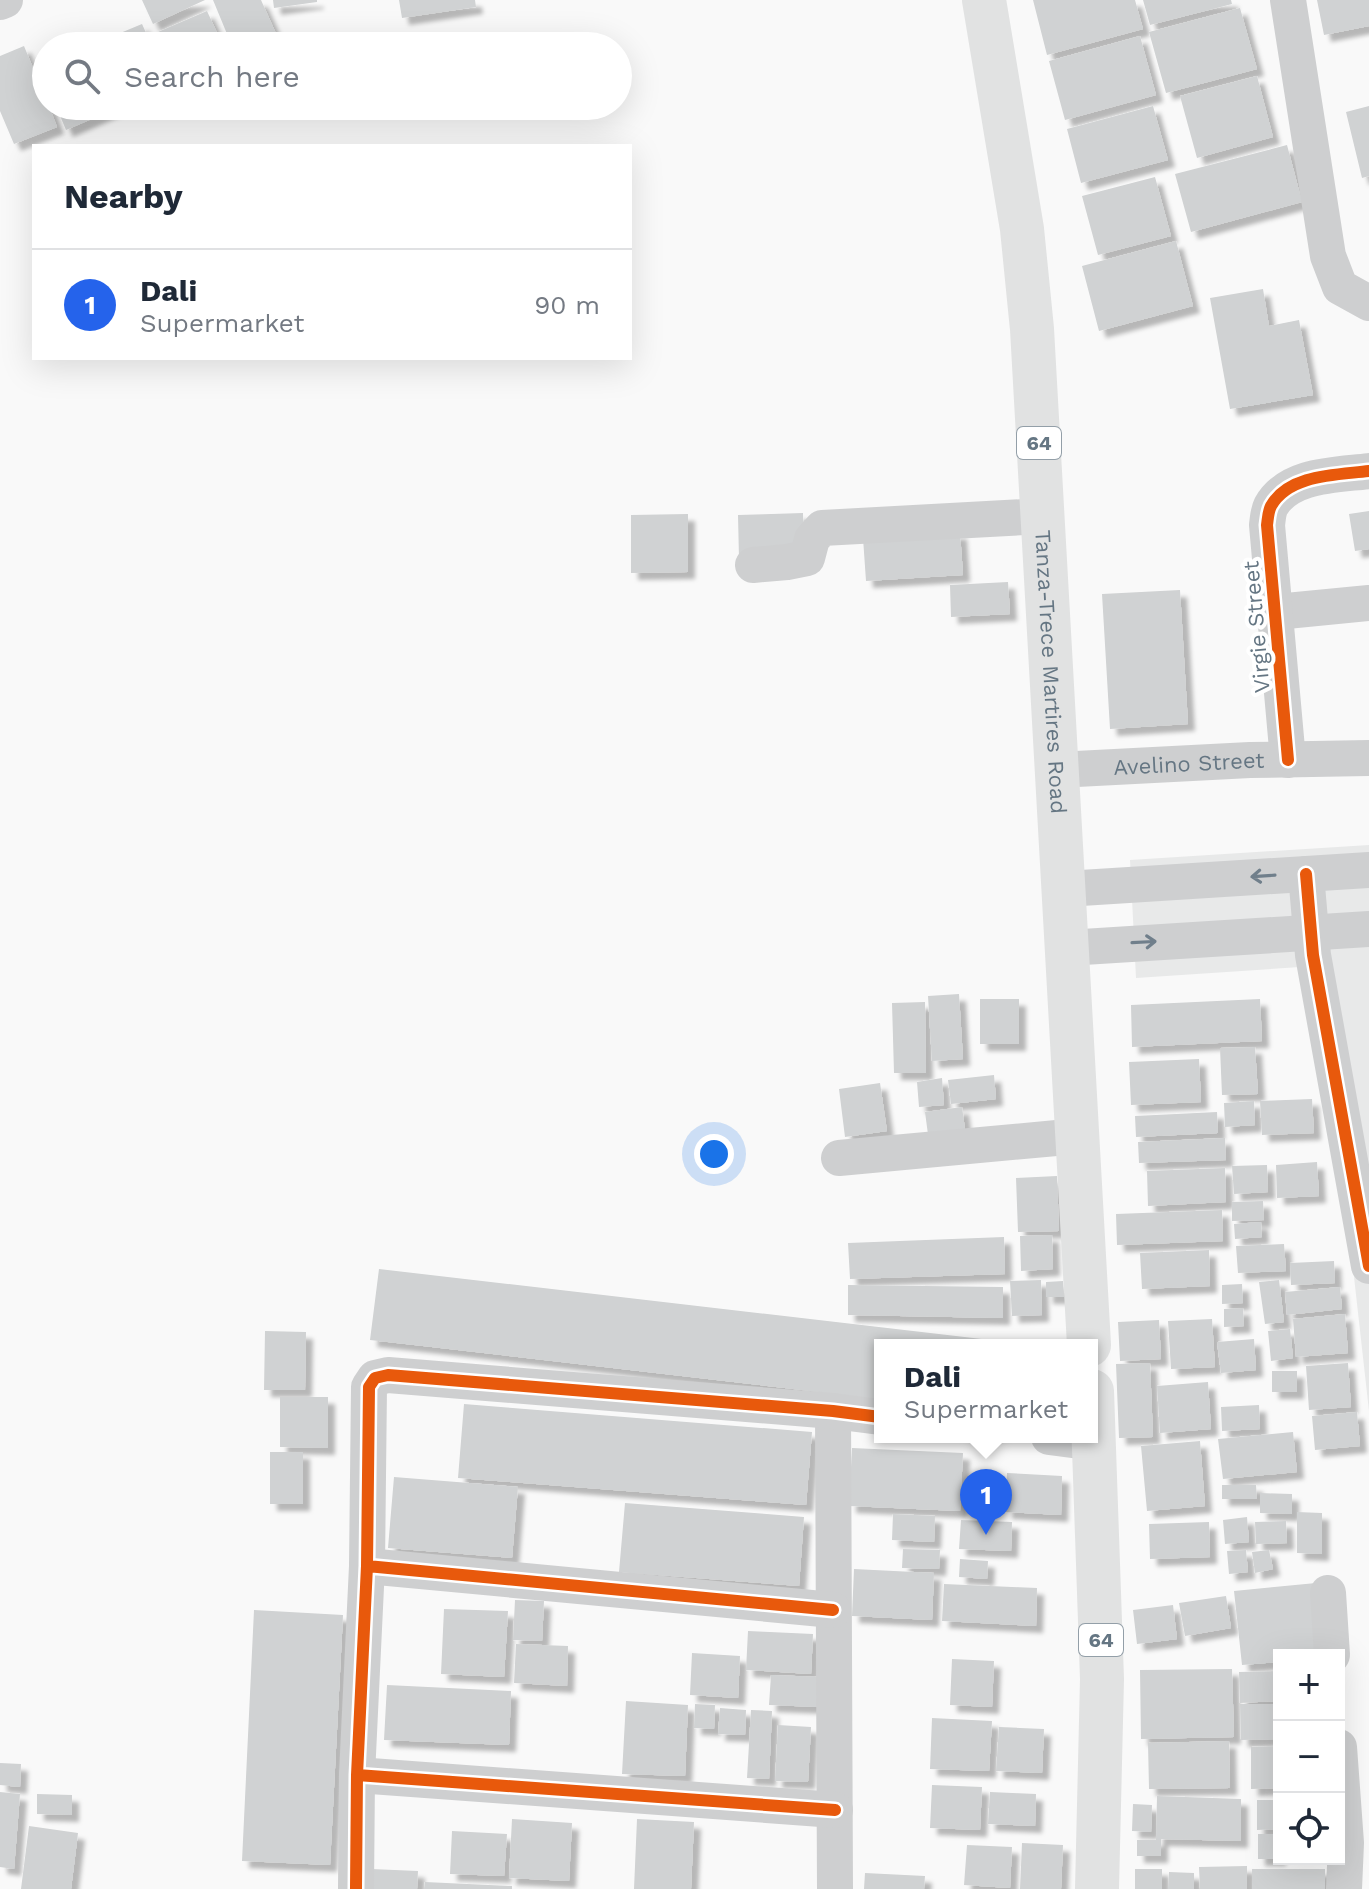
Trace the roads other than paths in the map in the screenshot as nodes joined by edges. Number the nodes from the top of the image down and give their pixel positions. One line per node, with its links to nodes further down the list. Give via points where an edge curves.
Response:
1 (984, 0): 5 (main road, Tanza-Trece Martires Road / 64, via 1022,229)
2 (1288, 0): 3 (street, via 1328,256 1340,287)
3 (1369, 303)
4 (1369, 471): 8 (street, Virgie Street, via 1298,483 1269,509)
5 (1043, 516): 6 (street, via 822,528 812,539 807,558); 11 (main road, Tanza-Trece Martires Road / 64)
6 (753, 565)
7 (1369, 603): 8 (street)
8 (1276, 612): 10 (street, Virgie Street)
9 (1369, 758): 10 (street, Avelino Street)
10 (1288, 760): 11 (street, Avelino Street)
11 (1057, 770): 14 (main road, Tanza-Trece Martires Road / 64)
12 (1369, 870): 13 (street)
13 (1306, 874): 14 (street, one-way to 14); 16 (street)
14 (1065, 889): 17 (main road, Tanza-Trece Martires Road / 64)
15 (1369, 929): 16 (street)
16 (1310, 933): 17 (street, one-way to 16); 20 (street)
17 (1067, 948): 18 (main road, Tanza-Trece Martires Road / 64)
18 (1078, 1136): 19 (street); 22 (main road, Tanza-Trece Martires Road / 64)
19 (839, 1158)
20 (1365, 1222): 21 (street)
21 (1369, 1266)
22 (1089, 1339)
23 (833, 1411): 24 (street); 26 (street, via 375,1378 369,1387); 28 (street)
24 (874, 1416)
25 (1095, 1443): 36 (main road, 64, via 1102,1679)
26 (367, 1566): 28 (street); 30 (street)
27 (1328, 1593): 29 (street)
28 (833, 1610): 32 (street)
29 (1332, 1649)
30 (357, 1775): 32 (street); 34 (street)
31 (1345, 1777): 33 (street)
32 (835, 1810): 35 (street)
33 (1358, 1842): 37 (street)
34 (356, 1889)
35 (835, 1889)
36 (1097, 1889)
37 (1344, 1889)

